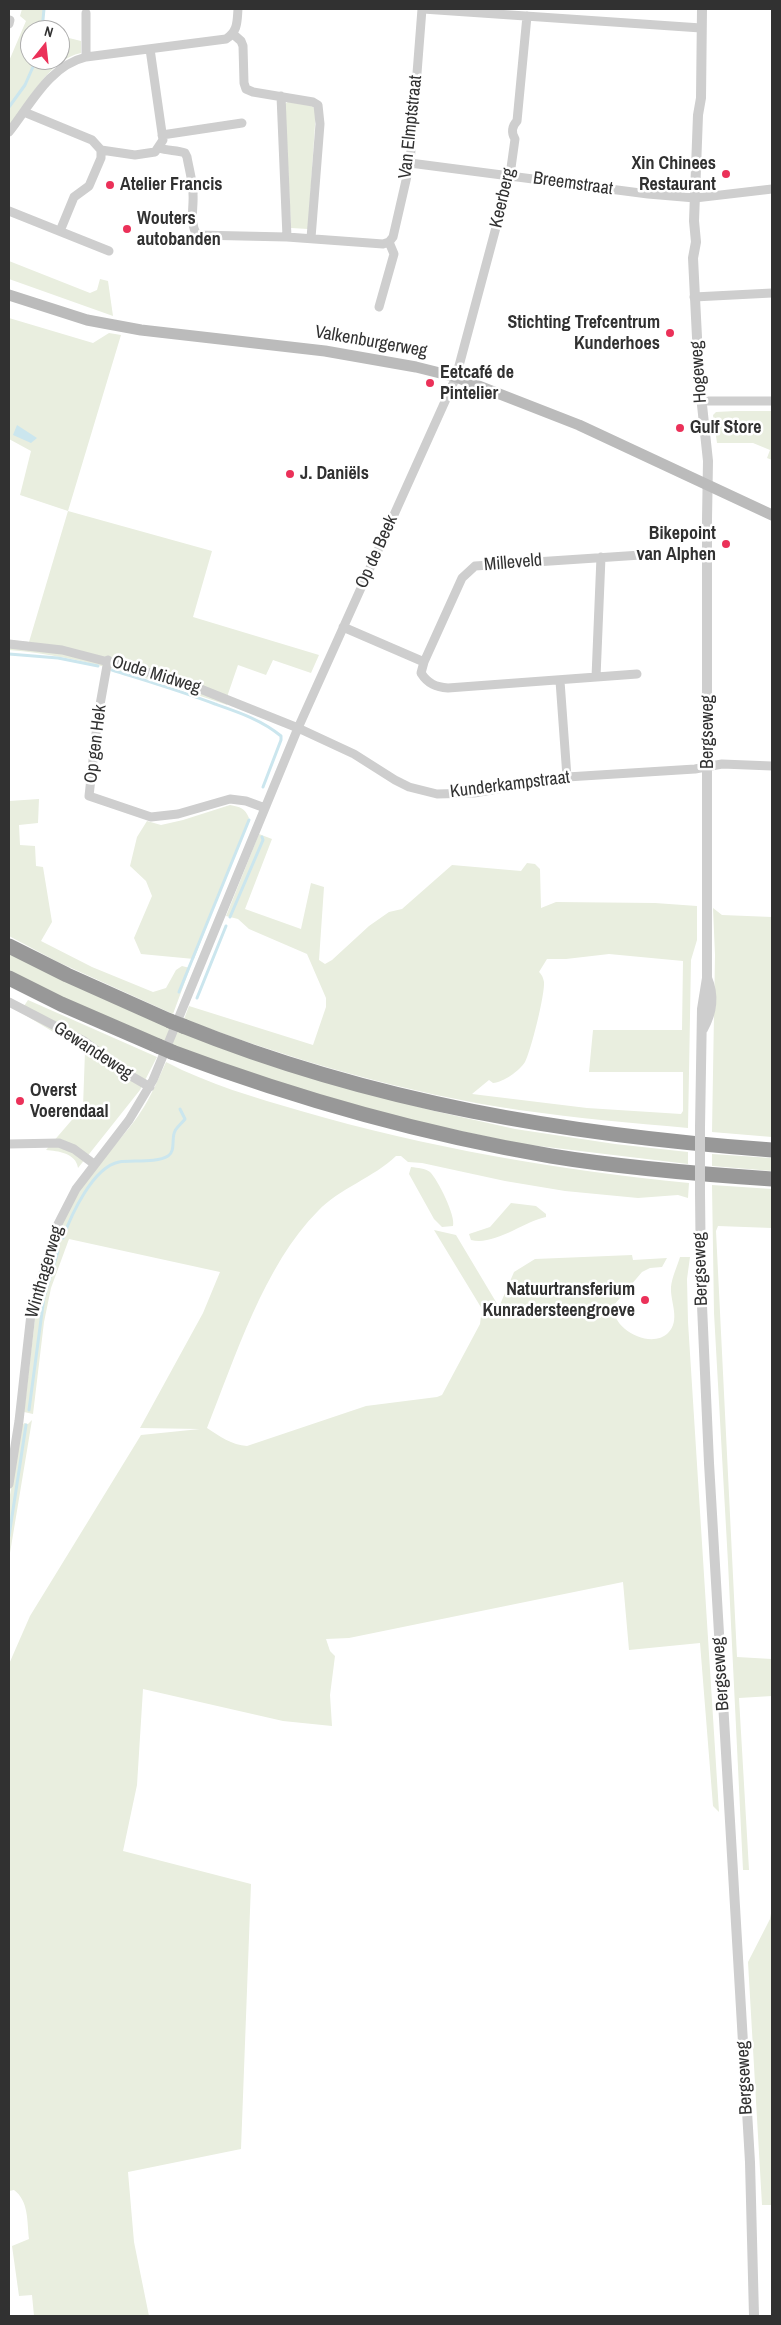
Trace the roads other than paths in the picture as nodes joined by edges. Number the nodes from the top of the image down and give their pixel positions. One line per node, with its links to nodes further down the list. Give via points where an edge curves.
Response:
1 (238, 9): 7 (street, via 237,27)
2 (422, 9): 5 (street); 17 (street, Van Elmptstraat)
3 (702, 9): 6 (street, Hogeweg)
4 (86, 13): 9 (street)
5 (527, 16): 6 (street); 18 (street, Keerberg)
6 (701, 28): 20 (street, Hogeweg)
7 (233, 34): 8 (street, via 226,38); 10 (street, via 242,41 246,89)
8 (150, 49): 9 (street); 14 (street)
9 (86, 58): 11 (street, via 65,65 54,73)
10 (281, 96): 23 (street); 24 (street, via 313,102 320,112)
11 (24, 112): 13 (street); 16 (street, via 92,140)
12 (242, 123): 14 (street)
13 (9, 132)
14 (162, 135): 15 (street)
15 (159, 148): 16 (street, via 155,152 135,155); 23 (street, via 186,153 193,195 191,210 197,235)
16 (101, 150): 22 (street, via 101,158 88,186 74,197)
17 (410, 163): 18 (street, Breemstraat); 25 (street, Van Elmptstraat)
18 (510, 175): 20 (street, Breemstraat); 31 (street, Keerberg)
19 (772, 189): 20 (street, Breemstraat)
20 (695, 198): 29 (street, Hogeweg)
21 (9, 211): 22 (street)
22 (60, 231): 26 (street)
23 (287, 237): 24 (street)
24 (311, 238): 25 (street)
25 (389, 242): 30 (street, Van Elmptstraat, via 394,254)
26 (109, 251)
27 (772, 293): 29 (street)
28 (9, 295): 31 (main road, Valkenburgerweg, via 87,320 140,330 332,352)
29 (694, 297): 32 (street, Hogeweg)
30 (379, 307)
31 (456, 377): 34 (main road, Valkenburgerweg, via 578,425); 38 (street, Op de Beek)
32 (701, 401): 33 (street); 34 (street, Hogeweg)
33 (772, 401)
34 (709, 486): 35 (main road, Valkenburgerweg); 47 (street, Bergseweg)
35 (772, 515)
36 (641, 554): 37 (street, Milleveld)
37 (601, 557): 41 (street, Milleveld, via 475,566 462,578); 43 (street)
38 (343, 627): 41 (street); 45 (street, Op de Beek)
39 (9, 644): 40 (street, Oude Midweg, via 62,650)
40 (108, 660): 45 (street, Oude Midweg, via 195,686); 49 (street, Op gen Hek, via 90,796 152,817 178,814 230,799)
41 (424, 662): 44 (street, via 422,673 427,682 439,687)
42 (636, 674): 43 (street)
43 (596, 677): 44 (street)
44 (560, 681): 48 (street)
45 (298, 728): 48 (street, Kunderkampstraat, via 354,754 396,780 431,793 462,794); 49 (street)
46 (772, 766): 47 (street, Kunderkampstraat, via 722,764)
47 (708, 767): 48 (street, Kunderkampstraat); 59 (street, Bergseweg, bridge, via 700,1283 750,2170)
48 (567, 777)
49 (265, 808): 53 (street)
50 (9, 946): 55 (highway, via 176,1023 253,1053 393,1095 480,1114 620,1136)
51 (9, 978): 57 (highway, via 165,1049 370,1117 552,1156)
52 (9, 1002): 53 (street, Gewandeweg, via 84,1041)
53 (150, 1086): 56 (street, Winthagerweg, via 129,1120)
54 (9, 1144): 56 (street, via 59,1143 74,1149)
55 (772, 1150)
56 (94, 1164): 58 (street, Winthagerweg, via 70,1197 35,1298)
57 (772, 1179)
58 (9, 1484)
59 (754, 2316)

